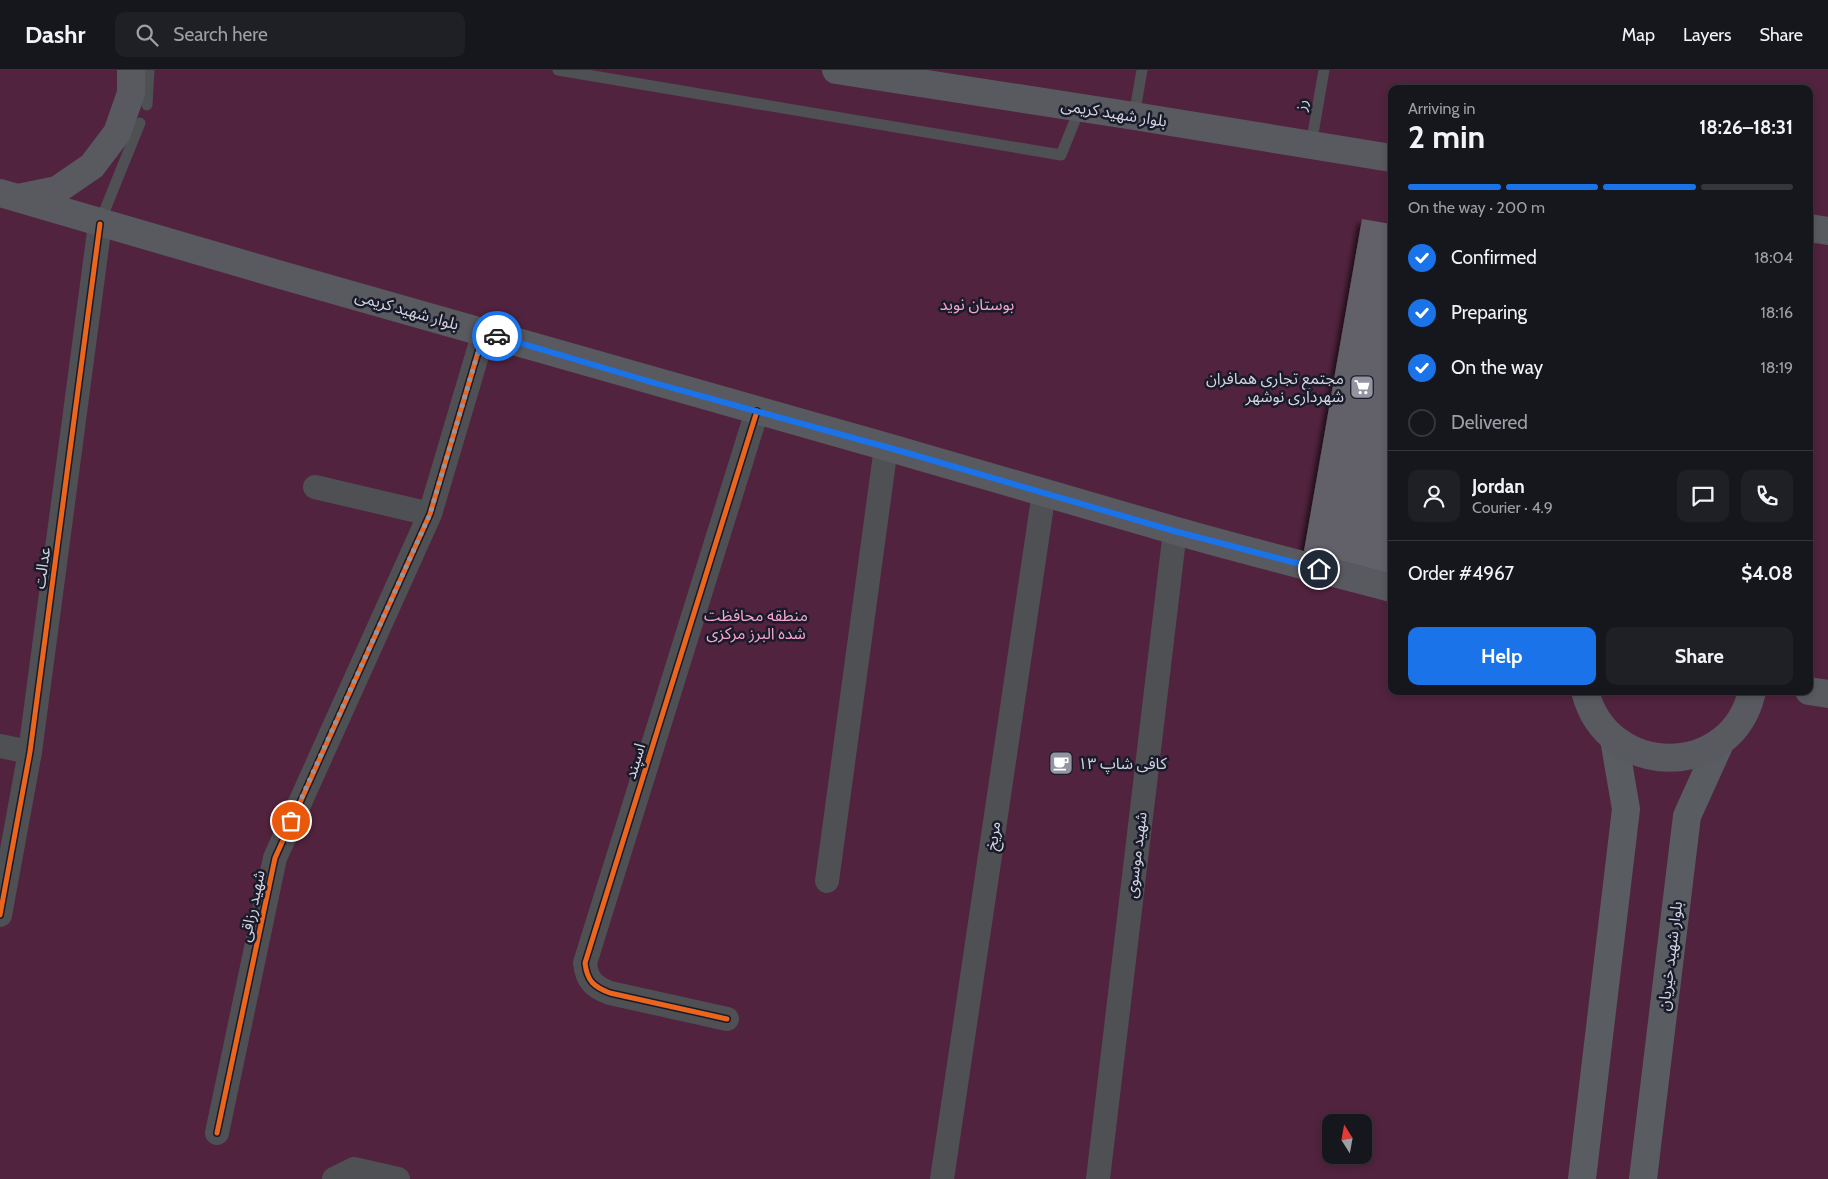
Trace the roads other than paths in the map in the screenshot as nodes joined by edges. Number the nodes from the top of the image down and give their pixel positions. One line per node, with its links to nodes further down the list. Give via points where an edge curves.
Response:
1 (131, 70): 13 (main road, via 131,93 117,132 92,166 57,190)
2 (150, 70): 7 (lane)
3 (558, 70): 8 (lane, via 1061,155)
4 (836, 70): 8 (main road, بلوار شهید کریمی)
5 (1142, 70): 9 (lane)
6 (1324, 70): 11 (lane, رز)
7 (146, 105)
8 (1080, 108): 9 (main road, بلوار شهید کریمی)
9 (1134, 116): 11 (main road, بلوار شهید کریمی)
10 (140, 123): 14 (lane)
11 (1310, 145): 12 (main road, بلوار شهید کریمی)
12 (1388, 158)
13 (8, 196): 14 (main road, بلوار شهید کریمی)
14 (100, 224): 17 (main road, بلوار شهید کریمی); 32 (street, عدالت)
15 (1813, 229): 16 (main road)
16 (1828, 232)
17 (484, 332): 18 (main road, بلوار شهید کریمی); 22 (street, شهید رزاقی)
18 (757, 411): 19 (main road, بلوار شهید کریمی); 35 (street, اسپند, via 585,963 590,982 610,993)
19 (886, 447): 21 (main road, بلوار شهید کریمی); 33 (street)
20 (315, 487): 22 (street)
21 (1044, 492): 23 (main road, بلوار شهید کریمی); 39 (street, مریخ)
22 (430, 514): 36 (street, شهید رزاقی, via 275,858)
23 (1174, 531): 24 (main road, بلوار شهید کریمی); 40 (street, شهید موسوی)
24 (1388, 587)
25 (1813, 692): 26 (main road)
26 (1828, 694)
27 (1586, 695): 29 (main road, via 1598,723)
28 (1751, 695): 30 (main road, via 1738,724)
29 (1614, 739): 30 (main road, via 1633,751 1655,758 1701,753); 41 (main road, via 1626,809)
30 (1721, 741): 42 (main road, بلوار شهید خیریان, via 1687,816)
31 (0, 746): 32 (street)
32 (30, 752): 34 (street, عدالت)
33 (827, 881)
34 (0, 915)
35 (727, 1019)
36 (217, 1133)
37 (334, 1179): 38 (street, via 354,1169)
38 (398, 1179)
39 (942, 1179)
40 (1098, 1179)
41 (1582, 1179)
42 (1643, 1179)

